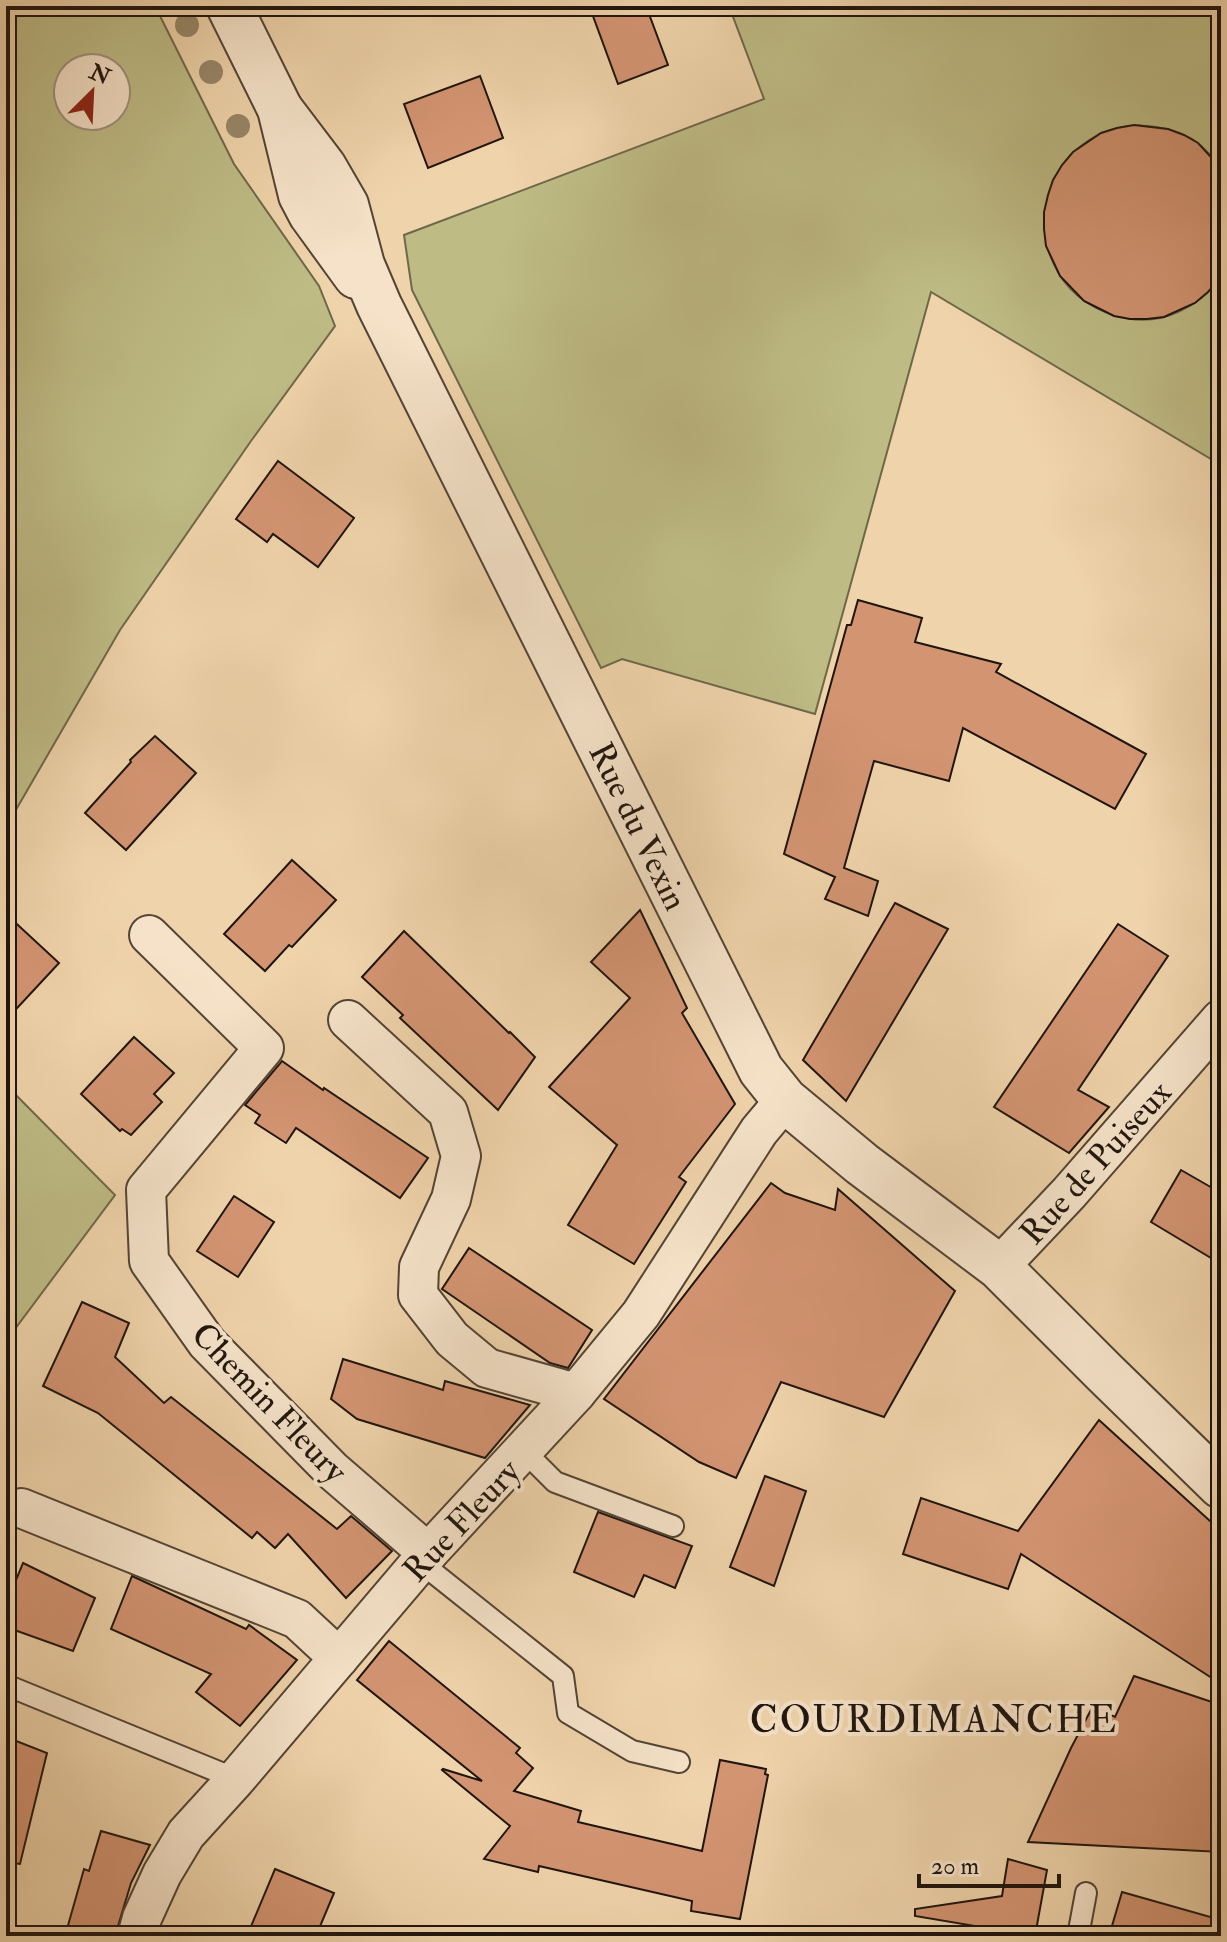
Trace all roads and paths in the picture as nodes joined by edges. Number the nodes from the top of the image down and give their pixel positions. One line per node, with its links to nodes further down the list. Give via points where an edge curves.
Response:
1 (229, 6): 5 (street, Rue du Vexin, via 280,109 346,205 379,305 734,1019 761,1070)
2 (149, 935): 12 (street, Chemin Fleury, via 264,1048 146,1190 149,1261 207,1343)
3 (1221, 1019): 6 (street, Rue de Puiseux)
4 (348, 1020): 7 (street, via 448,1112 461,1156 451,1199 419,1267 418,1295 452,1339 487,1368)
5 (785, 1100): 6 (street, Rue du Vexin); 7 (street, Rue Fleury, via 759,1131 641,1314)
6 (999, 1267): 9 (street, Rue du Vexin)
7 (576, 1393): 8 (street, Rue Fleury)
8 (524, 1451): 11 (lane, via 555,1482); 12 (street, Rue Fleury)
9 (1221, 1486)
10 (21, 1508): 13 (street, via 297,1619)
11 (673, 1526)
12 (424, 1558): 13 (street, Rue Fleury); 15 (lane, via 563,1676 568,1713 632,1751)
13 (339, 1658): 16 (street, Rue Fleury)
14 (6, 1685): 16 (lane)
15 (679, 1762)
16 (236, 1779): 18 (street, Rue Fleury, via 186,1834 162,1874)
17 (1086, 1893): 19 (lane)
18 (137, 1936)
19 (1078, 1936)

